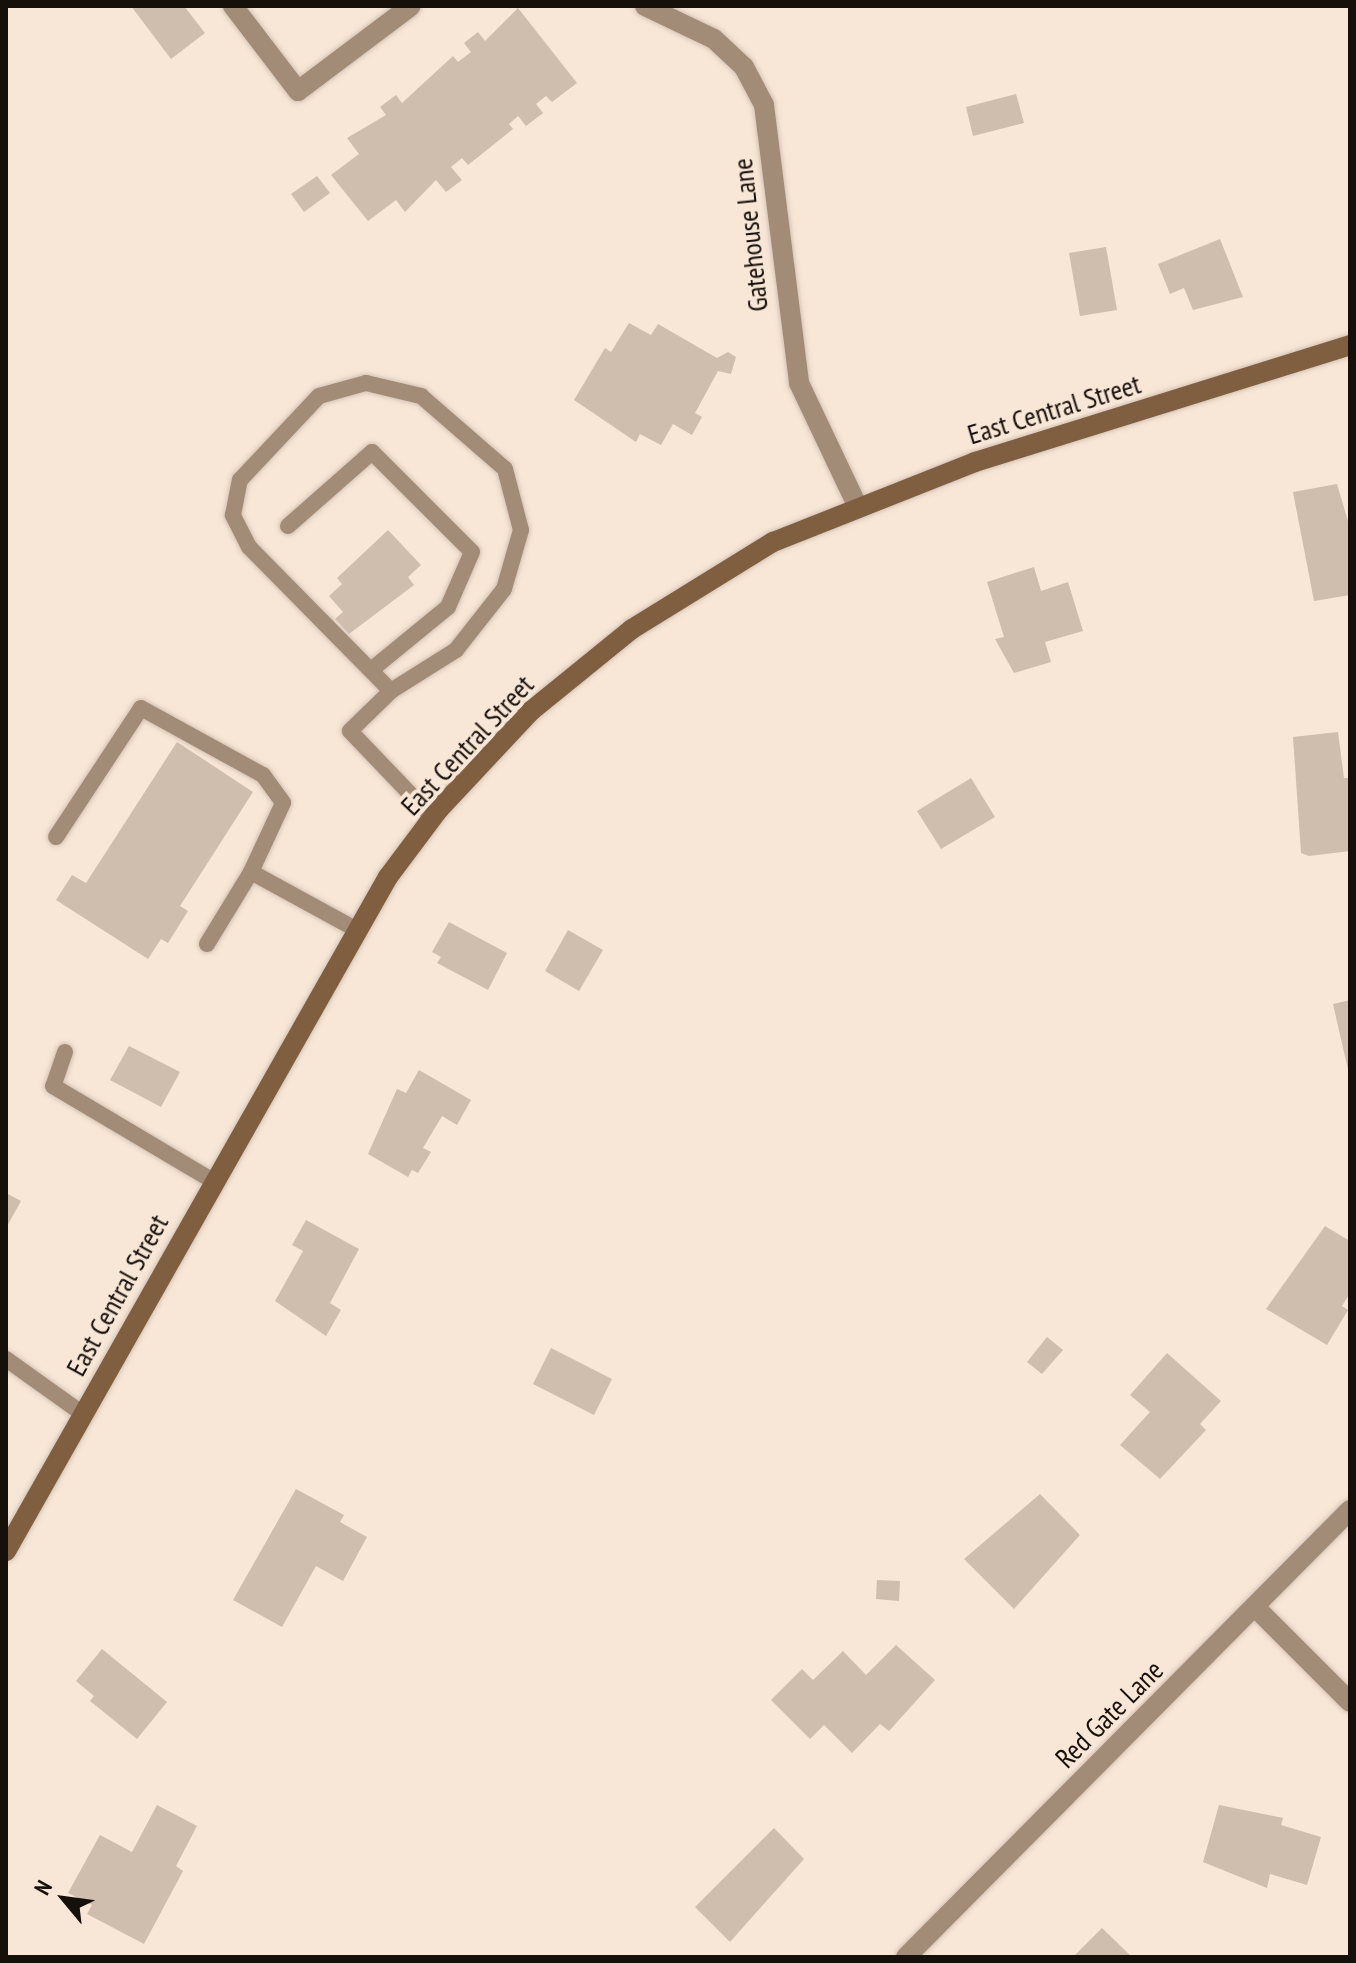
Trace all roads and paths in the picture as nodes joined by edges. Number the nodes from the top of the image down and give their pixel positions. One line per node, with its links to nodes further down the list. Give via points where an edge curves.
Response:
1 (233, 6): 2 (street, via 298,91)
2 (411, 6)
3 (646, 6): 5 (street, Gatehouse Lane, via 714,39 744,67 764,105 799,383)
4 (1350, 345): 5 (main road, East Central Street)
5 (857, 505): 9 (main road, East Central Street, via 773,542 632,629 531,711)
6 (288, 526): 7 (lane, via 372,452 472,552 448,607)
7 (371, 670): 8 (lane); 8 (lane, via 249,547 233,515 240,480 319,396 366,383 421,396 505,469 521,530 504,589 456,650)
8 (391, 691): 9 (lane, via 350,731)
9 (433, 818): 12 (main road, East Central Street)
10 (56, 837): 11 (lane, via 141,708 263,775 283,803)
11 (251, 872): 12 (lane); 13 (lane)
12 (357, 930): 15 (main road, East Central Street)
13 (207, 944)
14 (65, 1052): 15 (lane, via 53,1086)
15 (213, 1181): 17 (main road, East Central Street)
16 (6, 1359): 17 (lane)
17 (83, 1414): 19 (main road, East Central Street)
18 (1350, 1510): 20 (street, Red Gate Lane)
19 (6, 1551)
20 (1255, 1607): 21 (street); 22 (street, Red Gate Lane)
21 (1350, 1702)
22 (906, 1957)

